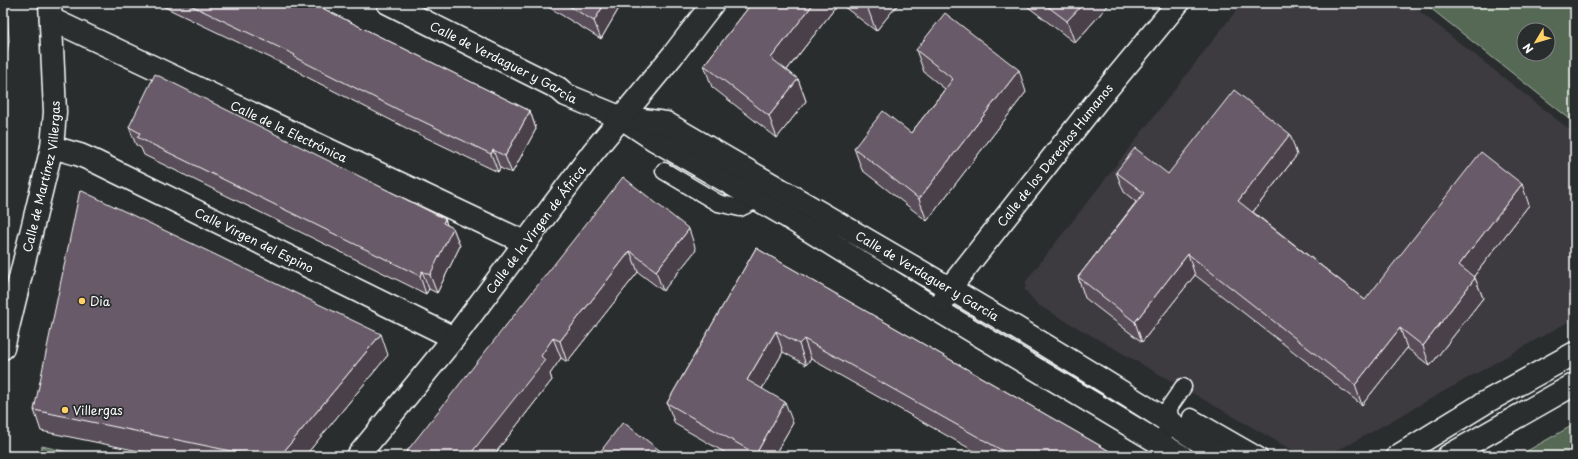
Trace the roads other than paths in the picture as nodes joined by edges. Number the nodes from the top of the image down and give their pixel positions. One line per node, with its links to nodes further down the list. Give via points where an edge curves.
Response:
1 (388, 3): 5 (street, Calle de Verdaguer y García, via 558,88 566,95)
2 (713, 3): 5 (street, Calle de la Virgen de África)
3 (1178, 3): 10 (street, Calle de los Derechos Humanos)
4 (51, 11): 6 (street, Calle de Martínez Villergas, via 55,112); 9 (street, Calle de la Electrónica)
5 (622, 118): 8 (street, Calle de Verdaguer y García); 9 (street, Calle de la Virgen de África, via 593,152); 10 (street, Calle de Verdaguer y García, via 666,123)
6 (52, 147): 11 (street, Calle de Martínez Villergas); 13 (street, Calle Virgen del Espino, via 80,154)
7 (664, 171): 8 (lane, via 718,203 740,208)
8 (757, 200): 12 (street, Calle de Verdaguer y García)
9 (526, 243): 13 (street, Calle de la Virgen de África)
10 (949, 289): 12 (street, Calle de los Derechos Humanos); 18 (street, Calle de Verdaguer y García)
11 (8, 300): 14 (street, Calle de Martínez Villergas)
12 (939, 311): 19 (street, Calle de Verdaguer y García)
13 (454, 338): 20 (street, Calle de la Virgen de África)
14 (3, 348)
15 (1575, 353): 24 (street, via 1486,402)
16 (1575, 384): 25 (street)
17 (1183, 387): 18 (lane, via 1168,408)
18 (1182, 420): 19 (lane); 22 (street, Calle de Verdaguer y García); 23 (lane)
19 (1158, 443): 21 (street, Calle de Verdaguer y García)
20 (358, 456)
21 (1181, 456)
22 (1222, 456)
23 (1259, 456)
24 (1398, 456)
25 (1448, 456)

